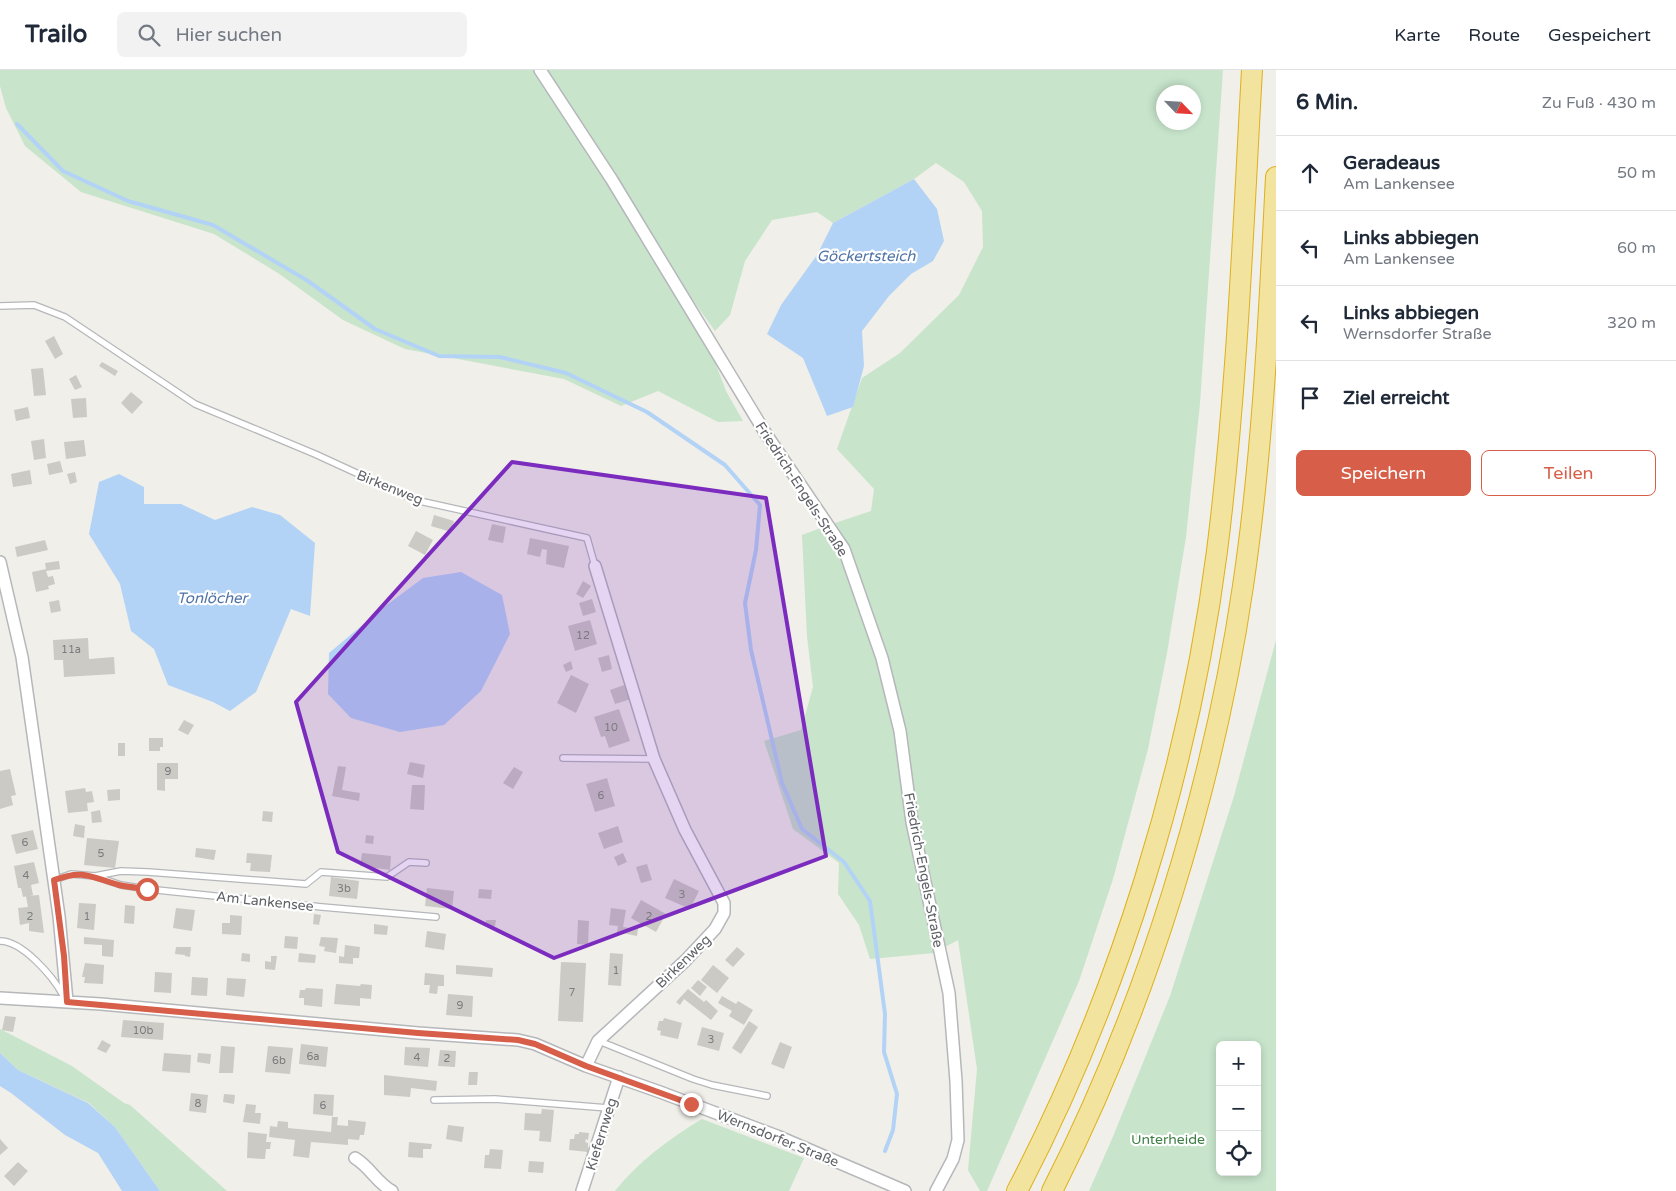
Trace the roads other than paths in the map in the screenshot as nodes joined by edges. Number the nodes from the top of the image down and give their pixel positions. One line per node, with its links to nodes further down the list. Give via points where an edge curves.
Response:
1 (540, 70): 27 (street, Friedrich-Engels-Straße, via 612,180 766,434 844,549 882,658 900,731 912,822 949,993 958,1140 953,1159)
2 (1252, 70): 28 (highway, via 1222,508 1190,704 1156,838 1111,977 1061,1100)
3 (1276, 177): 4 (highway)
4 (1274, 240): 29 (highway, via 1252,515 1243,587 1213,742 1168,908 1144,976 1104,1078)
5 (0, 306): 7 (lane, Birkenweg, via 34,305 65,316 195,404 415,500 587,538)
6 (0, 562): 12 (street, via 22,657)
7 (595, 566): 9 (street, Birkenweg)
8 (563, 758): 9 (lane)
9 (654, 759): 17 (street, Birkenweg, via 684,830 724,902 724,913 716,930)
10 (426, 863): 11 (lane, Am Lankensee, via 409,862 387,877 321,872 306,884 148,872 121,871)
11 (95, 876): 12 (lane, Am Lankensee, via 71,874); 13 (lane, Am Lankensee, via 147,889)
12 (54, 880): 16 (street)
13 (436, 917)
14 (0, 942): 16 (lane, via 20,948 56,982)
15 (0, 998): 16 (street, Wernsdorfer Straße)
16 (67, 1002): 18 (street, Wernsdorfer Straße, via 518,1040)
17 (598, 1041): 18 (street, Birkenweg); 20 (lane, via 693,1079)
18 (586, 1066): 19 (street, Wernsdorfer Straße)
19 (619, 1078): 22 (street, Kiefernweg); 26 (street, Wernsdorfer Straße, via 777,1136)
20 (767, 1096)
21 (434, 1100): 22 (lane, via 495,1099)
22 (608, 1108): 25 (street, Kiefernweg)
23 (355, 1158): 24 (street)
24 (392, 1191)
25 (582, 1191)
26 (905, 1191)
27 (936, 1191)
28 (1017, 1191)
29 (1052, 1191)

